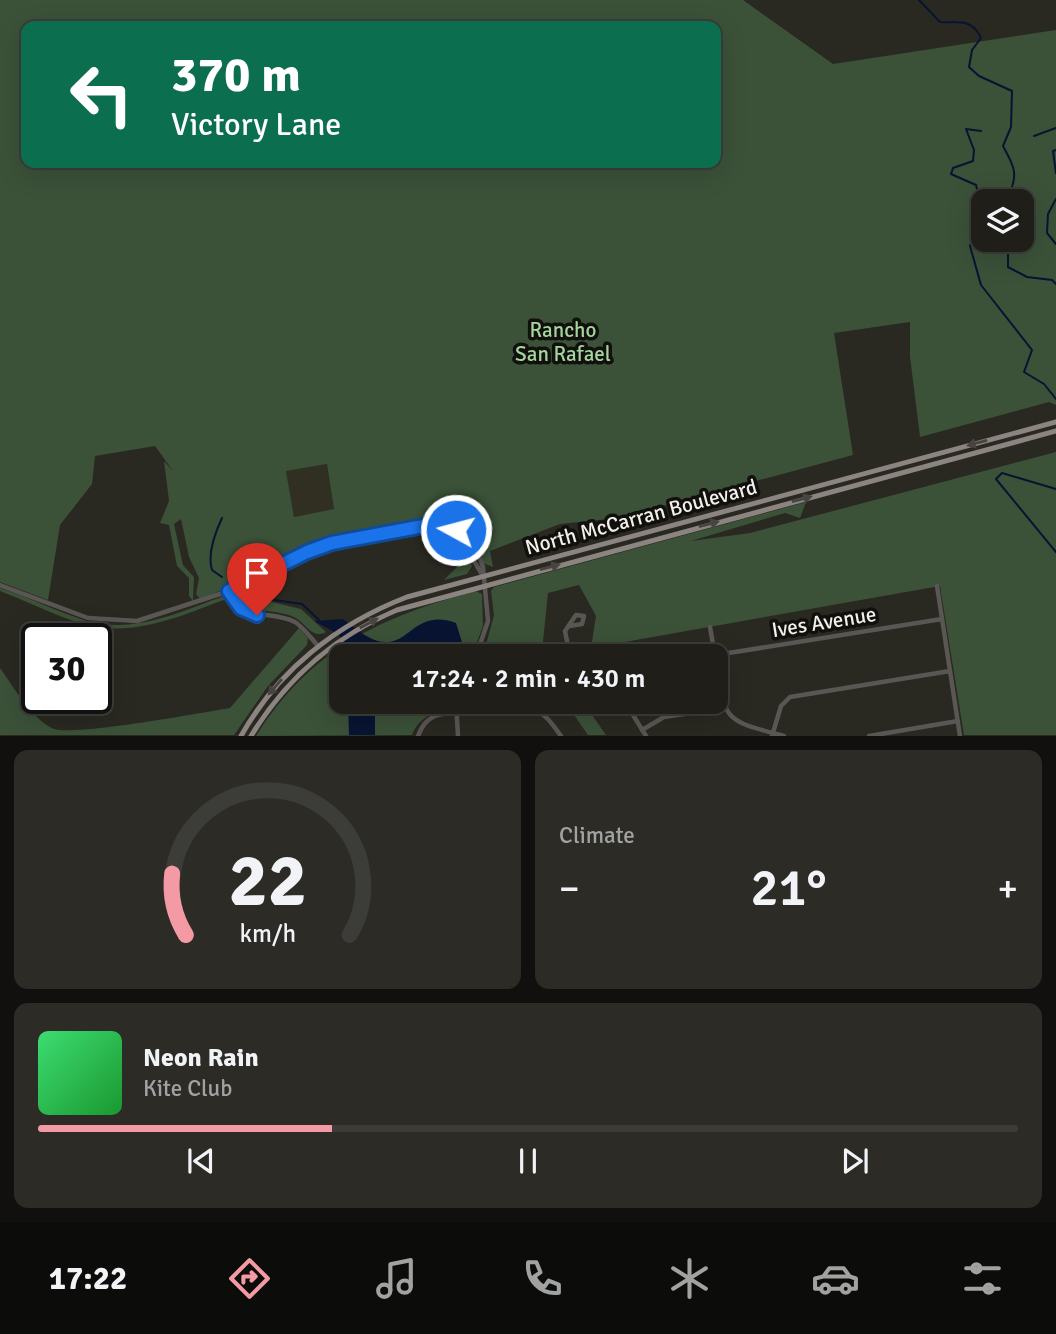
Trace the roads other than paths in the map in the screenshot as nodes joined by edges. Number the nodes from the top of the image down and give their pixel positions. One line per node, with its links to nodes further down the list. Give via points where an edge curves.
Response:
1 (1056, 422): 2 (main road, North McCarran Boulevard)
2 (1043, 425): 4 (main road); 5 (main road, North McCarran Boulevard, one-way to 5)
3 (1056, 431): 4 (main road, North McCarran Boulevard)
4 (1045, 434): 6 (main road, North McCarran Boulevard, one-way to 4)
5 (734, 508): 6 (main road); 7 (main road, North McCarran Boulevard)
6 (736, 517): 8 (main road, North McCarran Boulevard, one-way to 6)
7 (483, 576): 8 (street); 11 (street, via 448,528 429,525 332,543); 15 (main road, North McCarran Boulevard, via 398,600)
8 (484, 584): 16 (street, via 488,621); 20 (main road, North McCarran Boulevard, one-way to 8, via 397,610)
9 (0, 585): 11 (street, via 88,618 117,622 155,618)
10 (937, 586): 12 (street)
11 (229, 591): 19 (street, via 241,608 292,621)
12 (942, 619): 21 (street, Ives Avenue); 23 (street)
13 (570, 626): 17 (street, via 564,634)
14 (710, 627): 18 (street)
15 (330, 636): 19 (main road, North McCarran Boulevard); 20 (main road)
16 (481, 644)
17 (567, 644)
18 (712, 644)
19 (318, 646): 22 (main road); 33 (main road, North McCarran Boulevard, one-way to 33, via 277,685)
20 (323, 653): 22 (main road, North McCarran Boulevard)
21 (728, 654)
22 (312, 662): 34 (main road, North McCarran Boulevard, via 274,702)
23 (950, 671): 30 (street); 32 (street, via 794,696 781,706)
24 (728, 713): 32 (street, via 736,722)
25 (451, 714): 35 (street, via 429,719)
26 (455, 714): 36 (street)
27 (541, 714): 37 (street)
28 (632, 714): 31 (street)
29 (688, 714): 31 (street, via 664,718)
30 (958, 721): 40 (street); 41 (street)
31 (642, 730): 38 (street)
32 (773, 734): 39 (street)
33 (241, 736)
34 (251, 736)
35 (418, 736)
36 (458, 736)
37 (561, 736)
38 (646, 736)
39 (785, 736)
40 (869, 736)
41 (960, 736)

